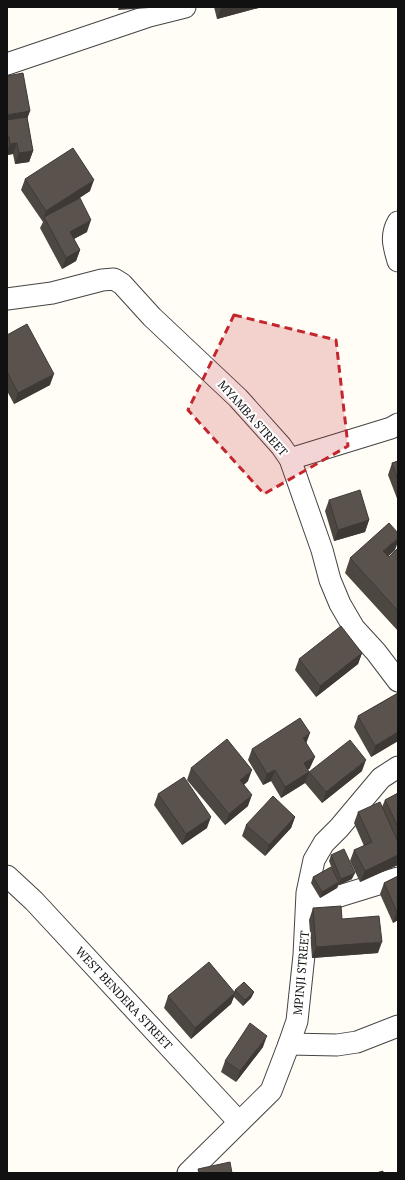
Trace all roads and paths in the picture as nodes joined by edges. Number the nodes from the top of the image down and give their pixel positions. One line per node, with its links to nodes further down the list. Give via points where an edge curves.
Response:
1 (185, 7): 2 (street, via 149,16)
2 (7, 64)
3 (398, 222): 4 (street, via 394,228 393,239)
4 (398, 262)
5 (7, 299): 7 (street, MYAMBA STREET, via 52,293 114,279 238,398)
6 (398, 424): 7 (street)
7 (290, 459): 8 (street, MYAMBA STREET, via 340,604 354,628)
8 (398, 681)
9 (398, 768): 12 (street, MPINJI STREET, via 381,778 324,843 314,860)
10 (7, 876): 15 (street, WEST BENDERA STREET, via 34,901)
11 (398, 878): 12 (street)
12 (307, 906): 14 (street, MPINJI STREET, via 297,1021)
13 (398, 1026): 14 (street, via 357,1042 336,1045)
14 (290, 1044): 15 (street, MPINJI STREET, via 271,1091)
15 (239, 1122): 16 (street, MPINJI STREET)
16 (188, 1173)

